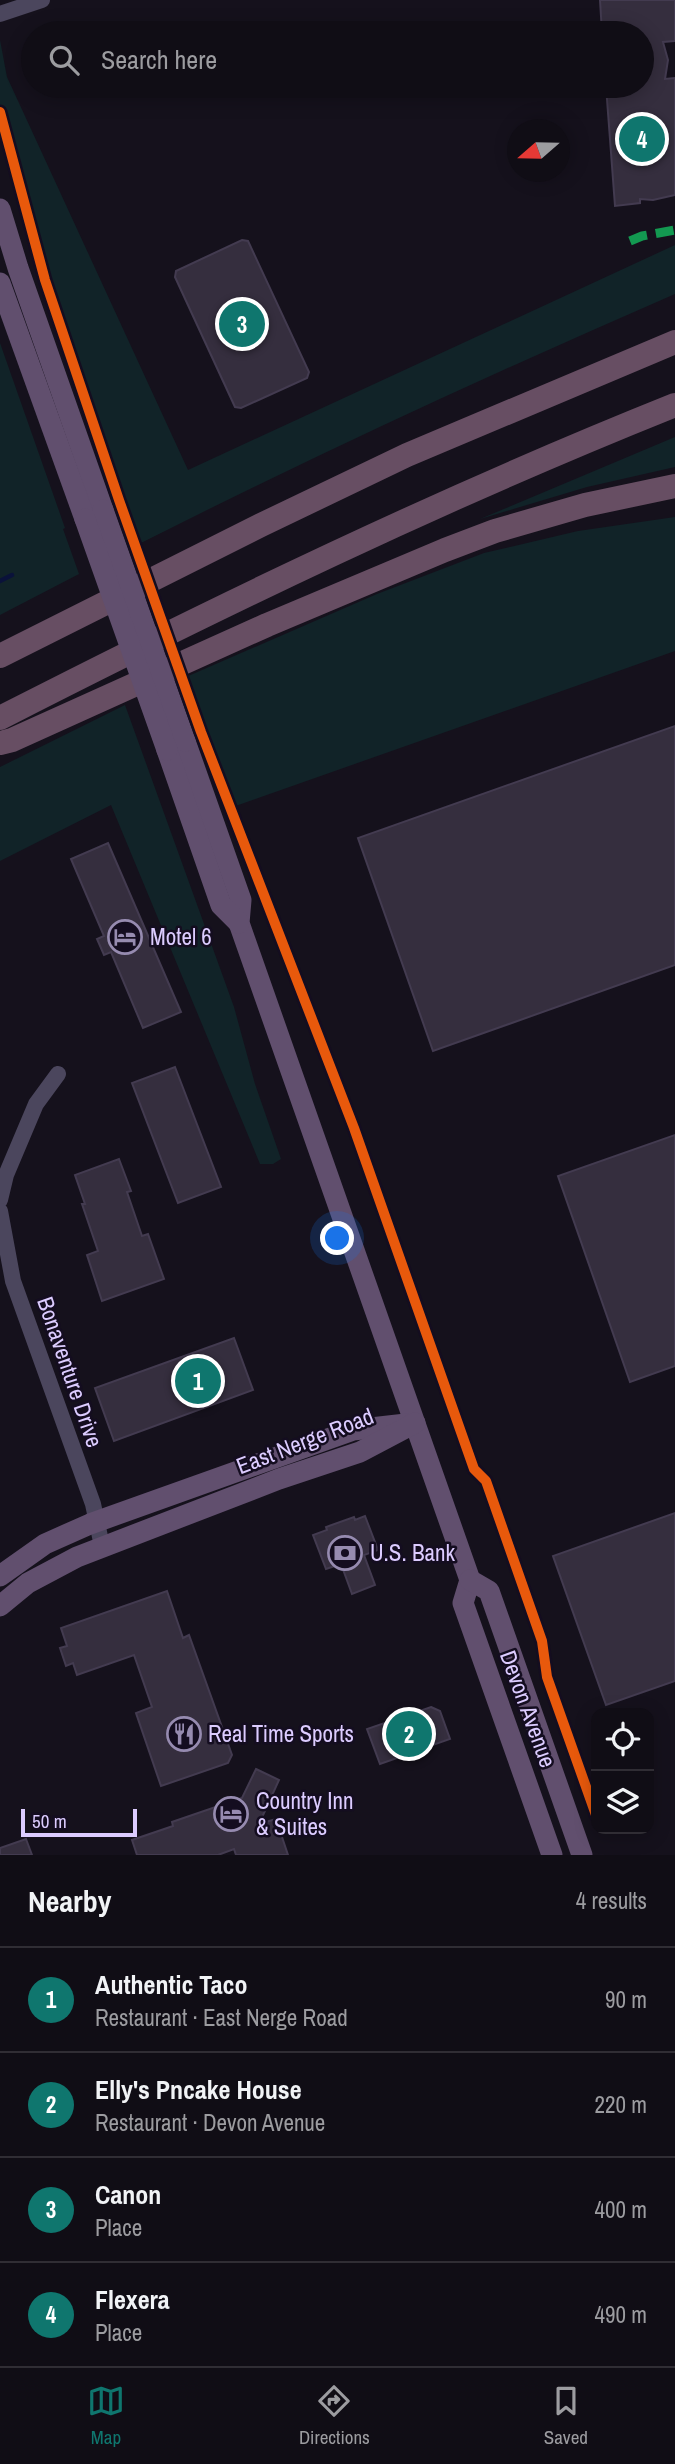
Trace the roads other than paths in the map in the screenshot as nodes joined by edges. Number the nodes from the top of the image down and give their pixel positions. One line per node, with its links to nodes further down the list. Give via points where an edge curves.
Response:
1 (42, 0): 2 (street)
2 (0, 13)
3 (0, 209): 11 (main road, Devon Avenue)
4 (0, 283): 11 (main road, Devon Avenue)
5 (675, 325): 8 (highway)
6 (675, 342): 8 (highway)
7 (675, 405): 14 (highway, via 551,455 191,621)
8 (476, 426): 13 (highway, via 261,524)
9 (675, 486): 12 (highway)
10 (675, 500): 12 (highway)
11 (94, 514): 19 (main road, Devon Avenue, bridge, via 176,746 221,905 239,923)
12 (495, 531): 15 (highway)
13 (0, 656)
14 (0, 718)
15 (0, 743)
16 (58, 1074): 17 (street, via 36,1104)
17 (0, 1200)
18 (0, 1211): 20 (street, Bonaventure Drive, via 13,1281)
19 (415, 1423): 20 (main road, East Nerge Road, via 353,1430); 21 (main road, East Nerge Road, via 360,1452); 23 (main road, Devon Avenue)
20 (96, 1522): 21 (street, Bonaventure Drive); 22 (main road, East Nerge Road, via 45,1544)
21 (102, 1546): 24 (main road, East Nerge Road, via 28,1583)
22 (0, 1576)
23 (470, 1580): 25 (main road, Devon Avenue, via 463,1603); 26 (main road, Devon Avenue, via 489,1591)
24 (0, 1606)
25 (552, 1855)
26 (582, 1855)

